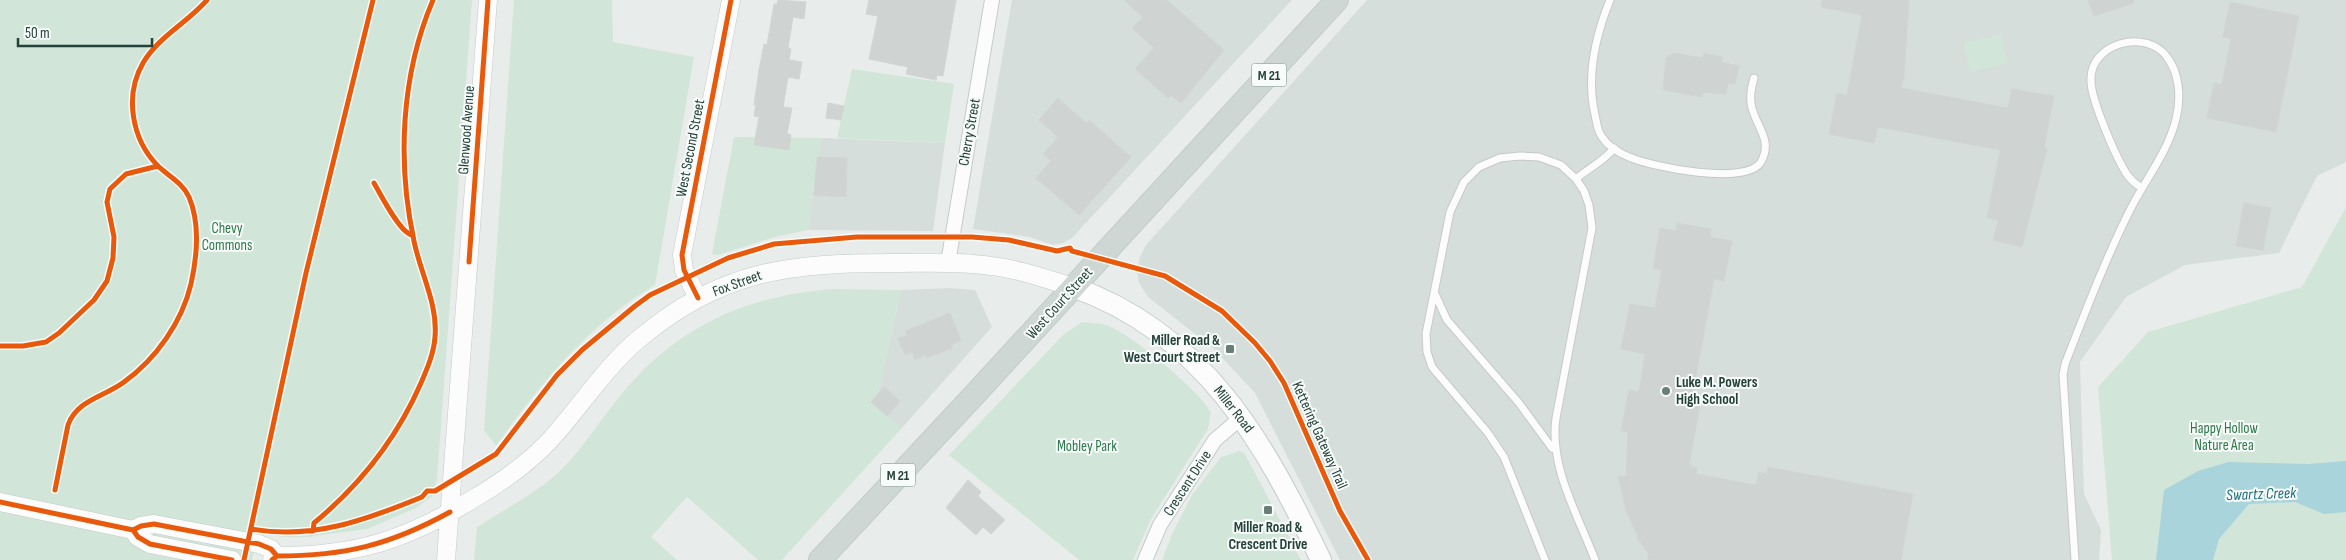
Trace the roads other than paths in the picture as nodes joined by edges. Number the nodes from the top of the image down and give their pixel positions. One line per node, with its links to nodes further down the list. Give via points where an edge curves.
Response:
1 (488, 0): 17 (street, Glenwood Avenue)
2 (731, 0): 13 (street, West Second Street, via 682,255 684,270)
3 (992, 0): 10 (street, Cherry Street)
4 (1337, 0): 12 (main road, West Court Street / M 21)
5 (1610, 0): 7 (lane, via 1596,39 1592,88 1599,132)
6 (1754, 78): 7 (lane, via 1751,107 1766,142 1762,160 1751,171 1735,174 1681,170 1636,160)
7 (1614, 148): 8 (lane)
8 (1576, 179): 11 (lane, via 1561,165 1540,157 1500,158 1479,167 1464,182 1453,203); 15 (lane, via 1589,205 1592,228 1556,418)
9 (2142, 188): 9 (lane, via 2125,170 2096,104 2091,80 2094,65 2102,55 2119,44 2132,42 2150,44 2162,51 2173,68 2178,91 2176,118 2169,138); 27 (lane, via 2119,234 2064,370)
10 (948, 263): 12 (street, Fox Street, via 1005,268); 13 (street, Fox Street, via 796,267 752,276)
11 (1435, 286): 15 (lane, via 1437,303 1447,320 1519,403); 25 (lane, via 1426,334 1429,360 1504,457)
12 (1073, 287): 14 (main road, Miller Road, via 1119,308 1171,343 1207,374); 22 (main road, West Court Street / M 21)
13 (698, 298): 17 (street, Fox Street, via 660,323 618,358 561,428 531,458 495,486)
14 (1242, 417): 23 (street, Crescent Drive, via 1222,432 1207,451 1160,525); 24 (main road, Miller Road, via 1284,484)
15 (1555, 452): 26 (lane)
16 (0, 502): 18 (street)
17 (450, 512): 19 (street, Fox Street, via 408,534 375,545); 21 (street, Glenwood Avenue)
18 (133, 530): 19 (street, via 154,524 259,544 271,549); 20 (street, via 150,544)
19 (274, 558)
20 (232, 560)
21 (446, 560)
22 (820, 560)
23 (1145, 560)
24 (1321, 560)
25 (1545, 560)
26 (1595, 560)
27 (2075, 560)

